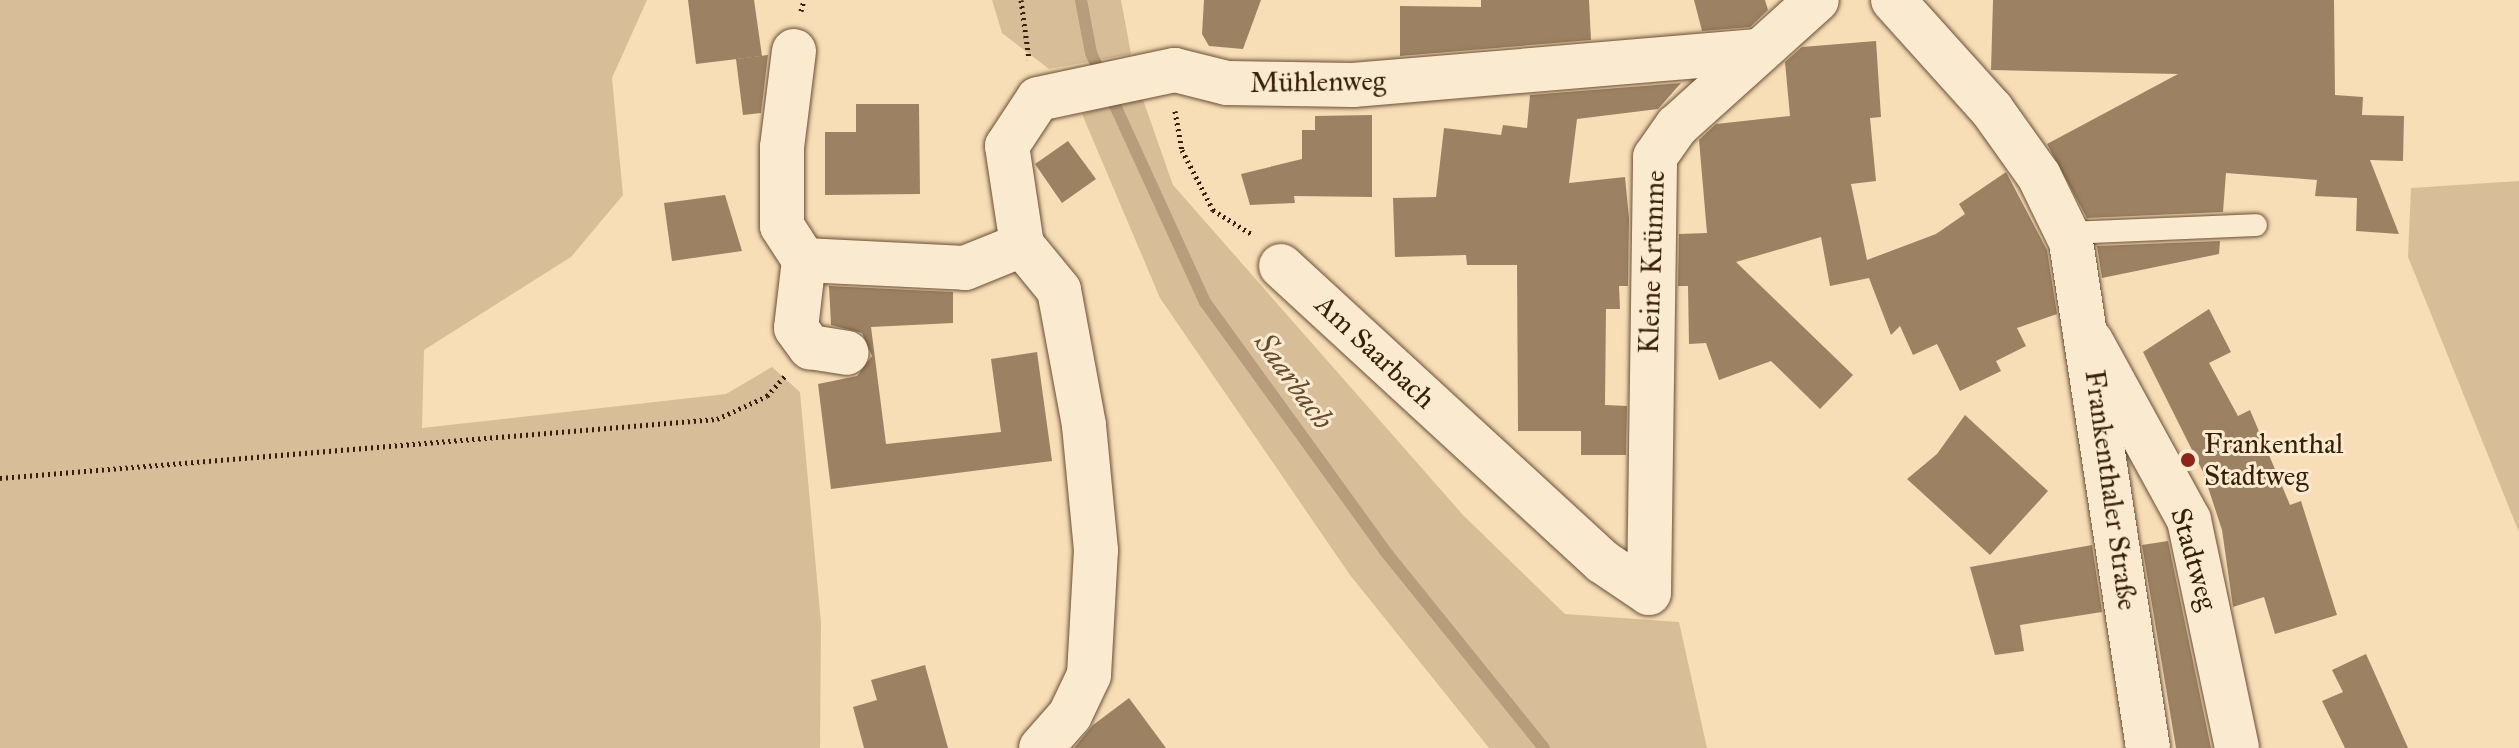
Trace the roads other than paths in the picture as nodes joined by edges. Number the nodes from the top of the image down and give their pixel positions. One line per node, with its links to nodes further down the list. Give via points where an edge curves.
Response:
1 (1817, 0): 4 (street, Kleine Krümme)
2 (1893, 0): 6 (street, Frankenthaler Straße, via 1992,110 2039,176)
3 (794, 51): 8 (street, via 782,147 782,226)
4 (1758, 51): 7 (street, Mühlenweg, via 1353,85 1227,83 1158,73 1051,97 1007,146); 12 (street, Kleine Krümme, via 1677,126 1655,157)
5 (2256, 225): 6 (lane)
6 (2067, 233): 10 (street, Frankenthaler Straße)
7 (1022, 245): 8 (street, via 965,268); 13 (street, via 1059,290 1084,425 1096,550 1089,675 1070,715)
8 (804, 260): 11 (street, via 799,338)
9 (1281, 266): 12 (street, Am Saarbach, via 1603,562)
10 (2091, 341): 14 (street, Frankenthaler Straße); 15 (street, Stadtweg, via 2189,520)
11 (847, 353)
12 (1649, 593)
13 (1041, 748)
14 (2148, 748)
15 (2237, 748)

